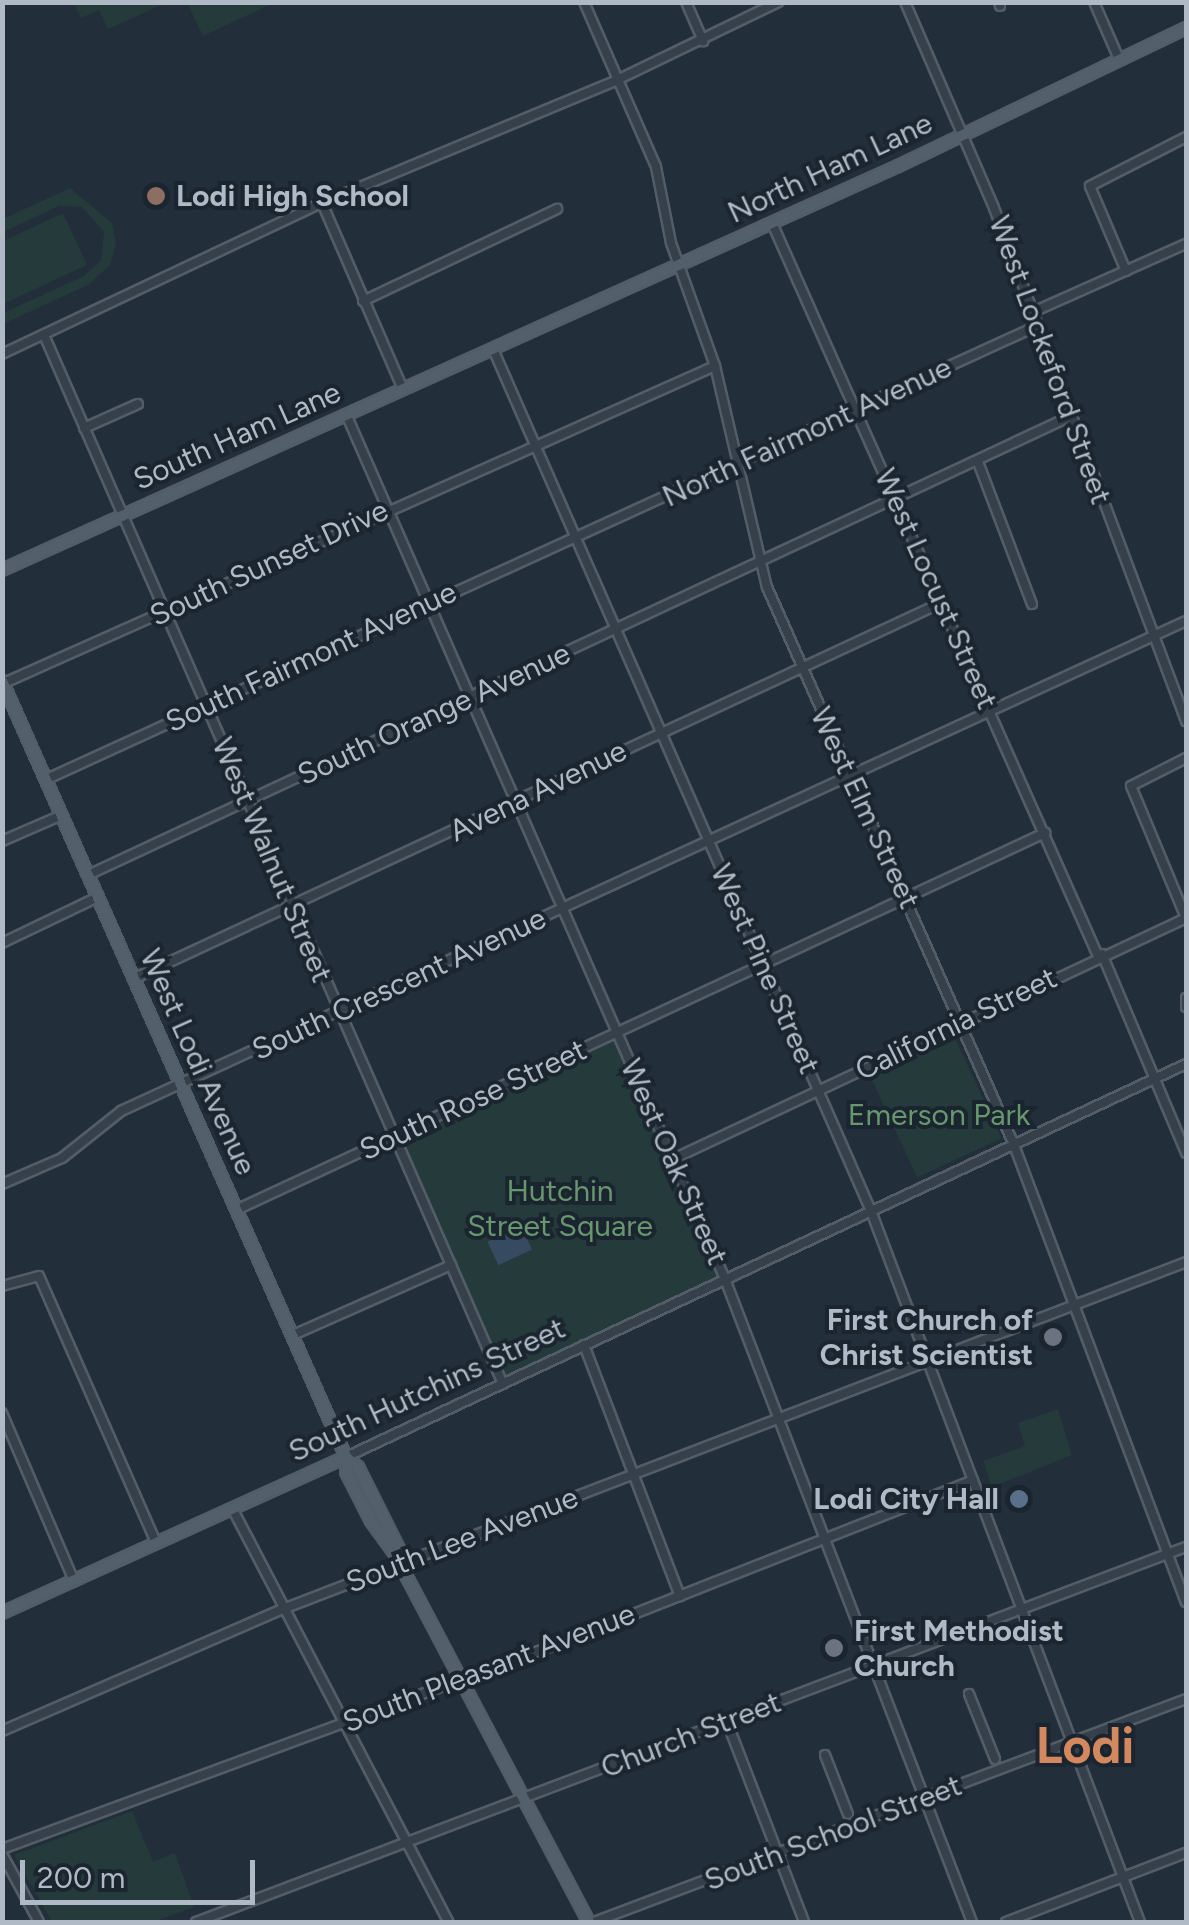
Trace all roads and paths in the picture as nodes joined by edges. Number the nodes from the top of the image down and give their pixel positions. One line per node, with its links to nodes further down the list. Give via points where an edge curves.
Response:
1 (584, 2): 9 (street, West Elm Street)
2 (686, 2): 7 (street)
3 (778, 2): 7 (street)
4 (905, 2): 10 (street, West Lockeford Street)
5 (1094, 2): 8 (street)
6 (1186, 28): 8 (main road, North Ham Lane)
7 (703, 41): 9 (street)
8 (1120, 59): 10 (main road, North Ham Lane)
9 (617, 80): 12 (street); 16 (street, West Elm Street, via 656,168)
10 (962, 134): 14 (main road, North Ham Lane); 19 (street, West Lockeford Street)
11 (1186, 137): 17 (street, via 1090,186)
12 (322, 204): 18 (street); 21 (street)
13 (557, 209): 18 (street)
14 (772, 223): 16 (main road, North Ham Lane); 27 (street, West Locust Street)
15 (1186, 244): 17 (street)
16 (679, 266): 22 (main road, North Ham Lane); 24 (street, West Elm Street)
17 (1126, 271): 19 (street)
18 (364, 302): 25 (street)
19 (1032, 312): 20 (street, West Lockeford Street)
20 (1037, 326): 27 (street, North Fairmont Avenue); 29 (street, West Lockeford Street)
21 (44, 334): 23 (street); 30 (street, West Walnut Street)
22 (493, 350): 25 (main road, South Ham Lane); 31 (street, West Pine Street)
23 (2, 354)
24 (714, 366): 31 (street, South Sunset Drive); 33 (street, West Elm Street)
25 (403, 389): 28 (main road, South Ham Lane)
26 (138, 404): 30 (street)
27 (856, 411): 33 (street, North Fairmont Avenue); 34 (street, West Locust Street)
28 (346, 414): 35 (street, West Oak Street); 36 (main road, South Ham Lane)
29 (1070, 416): 32 (street, South Orange Avenue); 46 (street, West Lockeford Street)
30 (84, 428): 36 (street, West Walnut Street)
31 (535, 444): 35 (street, South Sunset Drive); 37 (street, West Pine Street)
32 (978, 462): 34 (street, South Orange Avenue); 42 (street)
33 (738, 465): 37 (street, North Fairmont Avenue); 38 (street, West Elm Street)
34 (896, 497): 38 (street, South Orange Avenue); 41 (street, West Locust Street)
35 (387, 508): 40 (street, West Oak Street); 43 (street, South Sunset Drive)
36 (122, 515): 39 (main road, South Ham Lane); 43 (street, West Walnut Street)
37 (576, 538): 40 (street, South Fairmont Avenue); 45 (street, West Pine Street)
38 (760, 564): 45 (street, South Orange Avenue); 47 (street, West Elm Street)
39 (2, 570)
40 (428, 602): 49 (street, West Oak Street); 51 (street, South Fairmont Avenue)
41 (941, 603): 47 (street, Avena Avenue); 52 (street, West Locust Street)
42 (1032, 604)
43 (164, 611): 48 (street, South Sunset Drive); 51 (street, West Walnut Street)
44 (1186, 621): 46 (street, South Crescent Avenue)
45 (616, 628): 49 (street, South Orange Avenue); 54 (street, West Pine Street)
46 (1153, 635): 52 (street, South Crescent Avenue); 53 (street, West Lockeford Street)
47 (802, 669): 54 (street, Avena Avenue); 56 (street, West Elm Street)
48 (3, 682): 50 (main road, West Lodi Avenue)
49 (470, 697): 58 (street, South Orange Avenue); 59 (street, West Oak Street)
50 (6, 702): 57 (main road, West Lodi Avenue)
51 (206, 706): 57 (street, South Fairmont Avenue); 58 (street, West Walnut Street)
52 (990, 711): 56 (street, South Crescent Avenue); 61 (street, West Locust Street)
53 (1186, 721)
54 (661, 732): 59 (street, Avena Avenue); 62 (street, West Pine Street)
55 (1186, 758): 69 (street, via 1130,786)
56 (850, 776): 62 (street, South Crescent Avenue); 66 (street, West Elm Street)
57 (47, 780): 60 (main road, West Lodi Avenue)
58 (248, 802): 64 (street, South Orange Avenue); 67 (street, West Walnut Street)
59 (516, 802): 67 (street, Avena Avenue); 68 (street, West Oak Street)
60 (62, 815): 63 (street); 64 (main road, West Lodi Avenue)
61 (1045, 833): 66 (street, South Rose Street); 71 (street, West Locust Street)
62 (708, 838): 68 (street, South Crescent Avenue); 72 (street, West Pine Street)
63 (2, 841)
64 (88, 875): 65 (main road, West Lodi Avenue)
65 (98, 896): 70 (street); 73 (main road, West Lodi Avenue)
66 (906, 896): 72 (street, South Rose Street); 77 (street, West Elm Street)
67 (292, 906): 73 (street, Avena Avenue); 76 (street, West Walnut Street)
68 (562, 907): 76 (street, South Crescent Avenue); 78 (street, West Oak Street)
69 (1186, 918): 71 (street, California Street)
70 (2, 943)
71 (1100, 955): 77 (street, California Street); 80 (street, West Locust Street)
72 (763, 963): 78 (street, South Rose Street); 82 (street, West Pine Street)
73 (134, 978): 81 (main road, West Lodi Avenue)
74 (1186, 998): 75 (street)
75 (1186, 1007)
76 (338, 1014): 81 (street, South Crescent Avenue); 83 (street, West Walnut Street)
77 (960, 1021): 82 (street, California Street); 84 (street, West Elm Street)
78 (616, 1032): 83 (street, South Rose Street); 86 (street, West Oak Street)
79 (1186, 1064): 80 (street, South Hutchins Street)
80 (1158, 1077): 84 (street, South Hutchins Street); 85 (street, West Locust Street)
81 (182, 1084): 87 (street, South Crescent Avenue, via 117,1113 62,1158); 88 (main road, West Lodi Avenue)
82 (818, 1090): 86 (street, California Street); 89 (street, West Pine Street)
83 (394, 1137): 88 (street, South Rose Street); 91 (street, West Walnut Street)
84 (1014, 1144): 89 (street, South Hutchins Street); 94 (street, West Elm Street)
85 (1186, 1153)
86 (673, 1160): 92 (street, West Oak Street)
87 (2, 1184)
88 (236, 1210): 95 (main road, West Lodi Avenue)
89 (872, 1212): 92 (street, South Hutchins Street); 97 (street, West Pine Street)
90 (1186, 1262): 94 (street, South Lee Avenue)
91 (450, 1265): 95 (street); 98 (street, West Walnut Street)
92 (726, 1280): 96 (street, South Hutchins Street); 100 (street, West Oak Street)
93 (2, 1286): 106 (street, via 39,1276)
94 (1074, 1305): 97 (street, South Lee Avenue); 108 (street, West Elm Street)
95 (292, 1336): 101 (main road, West Lodi Avenue)
96 (584, 1344): 98 (street, South Hutchins Street); 102 (street)
97 (927, 1361): 100 (street, South Lee Avenue); 103 (street, West Pine Street)
98 (504, 1384): 101 (street, South Hutchins Street)
99 (2, 1413): 110 (street)
100 (780, 1417): 102 (street, South Lee Avenue); 105 (street, West Oak Street)
101 (347, 1460): 104 (main road, South Hutchins Street); 109 (main road, West Lodi Avenue, via 358,1467 399,1549)
102 (632, 1474): 109 (street, South Lee Avenue); 111 (street)
103 (973, 1480): 105 (street, South Pleasant Avenue); 114 (street, West Pine Street)
104 (232, 1508): 106 (main road, South Hutchins Street); 113 (street)
105 (828, 1539): 111 (street, South Pleasant Avenue); 116 (street, West Oak Street)
106 (156, 1543): 110 (main road, South Hutchins Street)
107 (1186, 1547): 108 (street, Church Street)
108 (1169, 1553): 112 (street, West Elm Street); 114 (street, Church Street)
109 (398, 1560): 113 (street, South Lee Avenue); 117 (main road, West Lodi Avenue)
110 (74, 1580): 115 (main road, South Hutchins Street)
111 (680, 1596): 117 (street, South Pleasant Avenue)
112 (1186, 1602)
113 (283, 1609): 121 (street); 122 (street, South Lee Avenue)
114 (1022, 1610): 116 (street, Church Street); 123 (street, West Pine Street)
115 (2, 1613)
116 (874, 1666): 120 (street, Church Street); 127 (street, West Oak Street)
117 (462, 1678): 121 (street, South Pleasant Avenue); 126 (main road, West Lodi Avenue)
118 (969, 1694): 125 (street)
119 (1186, 1699): 123 (street, South School Street)
120 (727, 1722): 126 (street, Church Street); 131 (street)
121 (344, 1724): 129 (street); 130 (street, South Pleasant Avenue)
122 (2, 1730)
123 (1072, 1742): 127 (street, South School Street); 133 (street, West Pine Street)
124 (825, 1755): 128 (street)
125 (995, 1759)
126 (524, 1797): 129 (street, Church Street); 137 (main road, West Lodi Avenue)
127 (924, 1798): 131 (street, South School Street); 139 (street, West Oak Street)
128 (848, 1814)
129 (406, 1842): 135 (street, Church Street); 136 (street)
130 (2, 1852): 134 (street)
131 (778, 1852): 137 (street, South School Street); 138 (street)
132 (1186, 1853): 133 (street)
133 (1124, 1878): 140 (street); 141 (street, West Pine Street)
134 (39, 1922)
135 (196, 1922)
136 (448, 1922)
137 (592, 1922)
138 (804, 1922)
139 (972, 1922)
140 (1006, 1922)
141 (1140, 1922)

